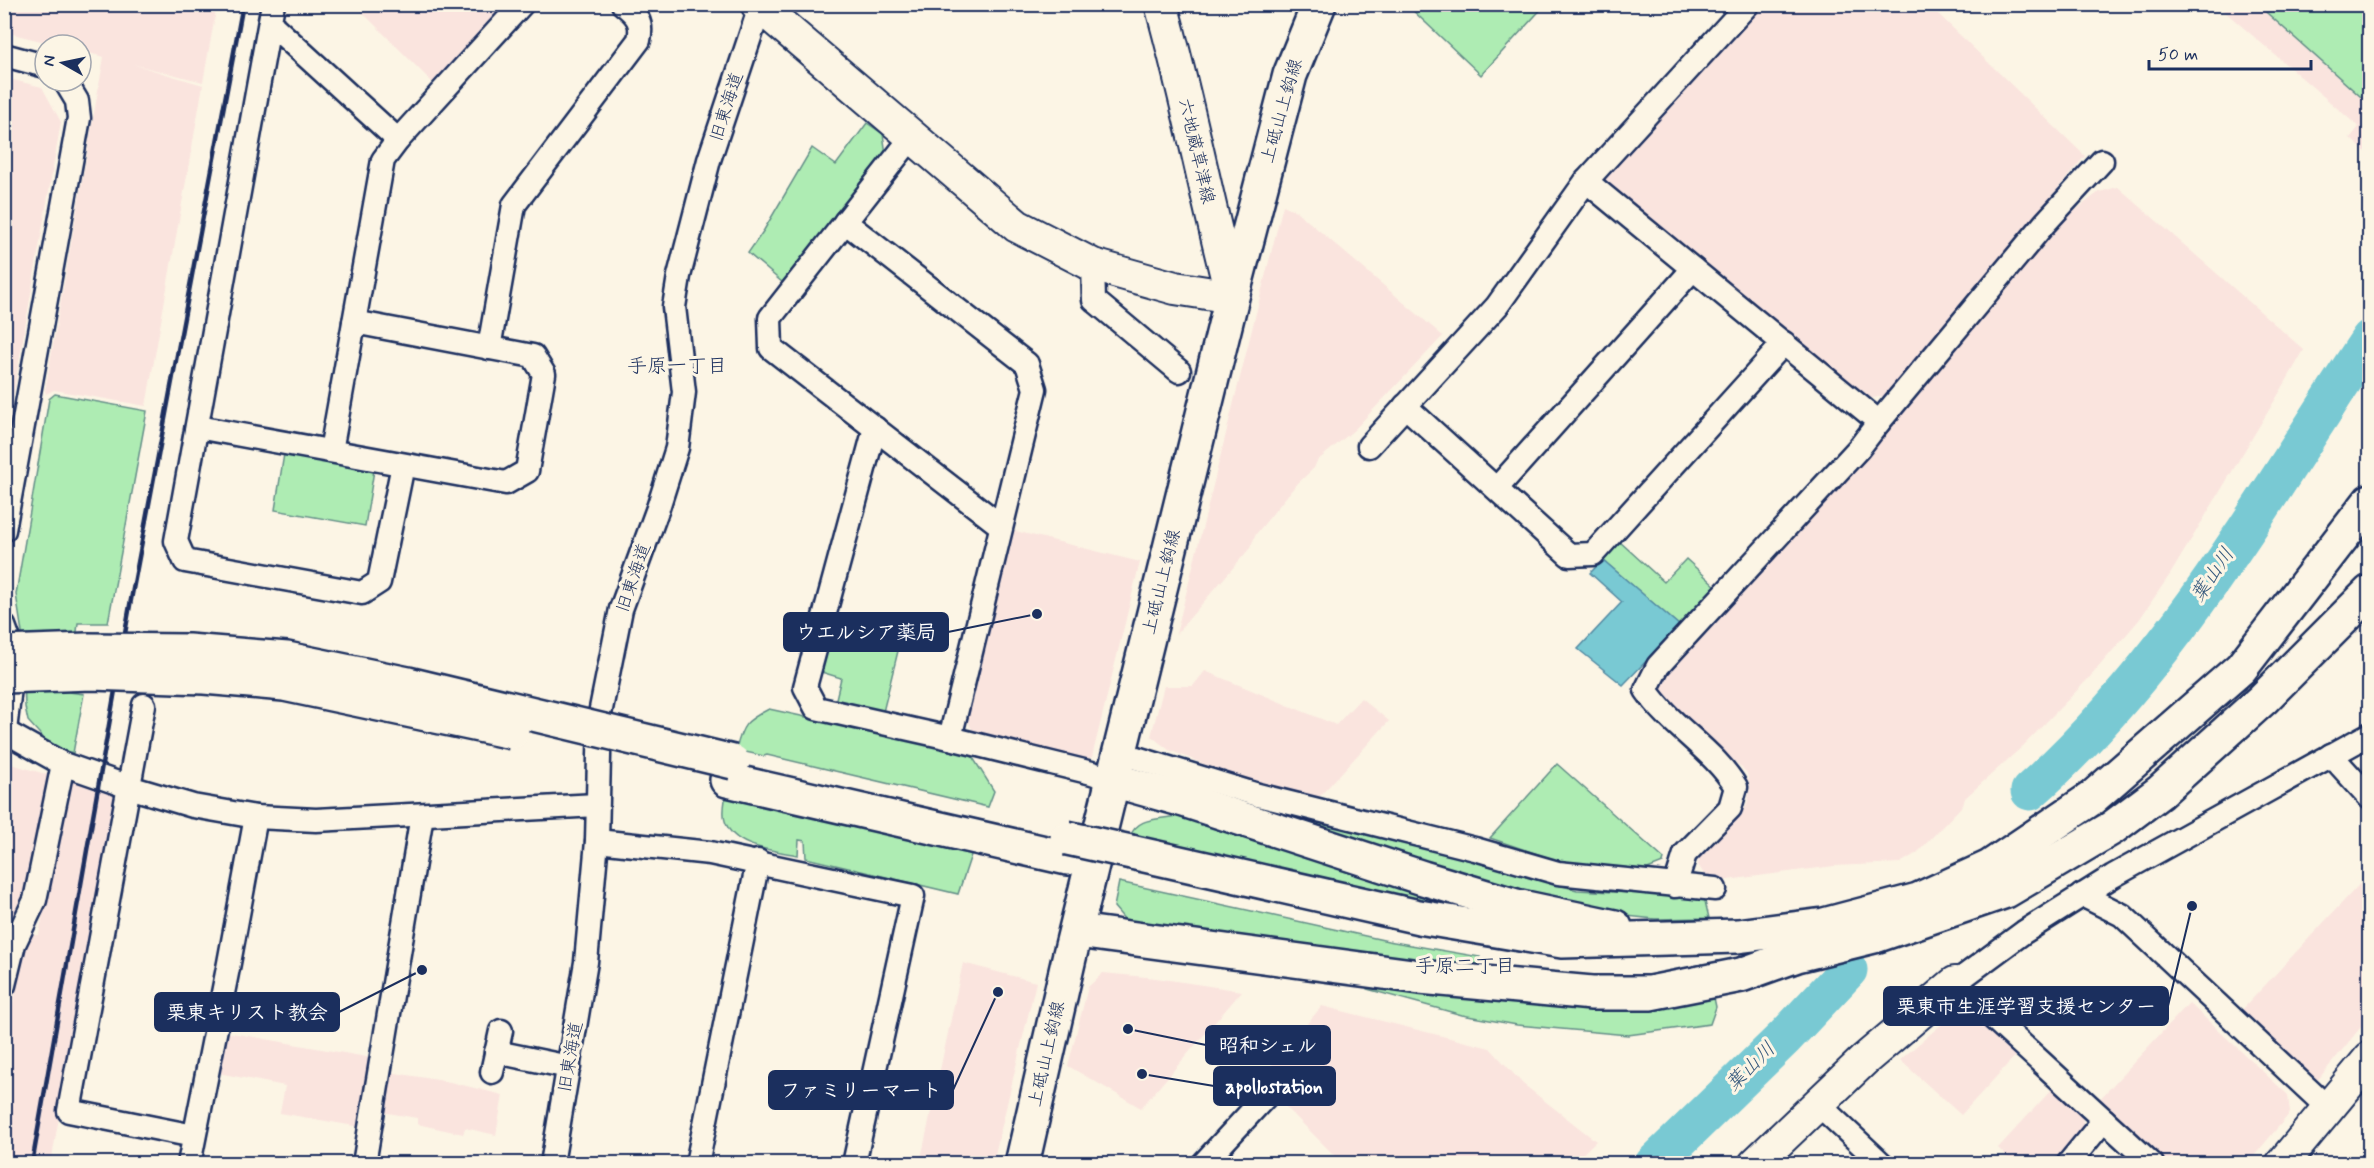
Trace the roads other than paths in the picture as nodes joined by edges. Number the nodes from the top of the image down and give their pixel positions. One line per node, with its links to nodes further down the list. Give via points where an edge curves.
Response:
1 (522, 4): 12 (street)
2 (623, 4): 21 (street, via 636,14 642,28 639,40 514,205)
3 (1161, 4): 18 (street, 六地蔵草津線)
4 (1318, 4): 18 (main road, 上砥山上鈎線, via 1290,75)
5 (1748, 4): 14 (street)
6 (760, 5): 11 (street); 48 (street, 旧東海道, via 709,160 679,276 674,307 684,392 677,448 621,609 600,714)
7 (272, 14): 12 (street); 25 (street)
8 (4, 55): 9 (street)
9 (33, 63)
10 (72, 93): 33 (street, via 79,118)
11 (912, 137): 15 (street); 16 (street, via 1017,226)
12 (398, 140): 19 (street, via 383,160)
13 (2102, 161): 24 (street, via 2045,223)
14 (1586, 181): 17 (street); 23 (street, via 1497,306)
15 (845, 222): 26 (street, via 770,318 771,348); 32 (street, via 1027,364 1035,389)
16 (1093, 265): 18 (street, via 1175,288); 22 (street, via 1095,300)
17 (1693, 269): 20 (street); 30 (street)
18 (1232, 297): 44 (main road, 上砥山上鈎線)
19 (354, 322): 21 (street); 28 (street)
20 (1784, 343): 24 (street); 30 (street, via 1593,554 1569,555)
21 (489, 348): 29 (street, via 533,356 544,374 527,471 506,483)
22 (1179, 371)
23 (1405, 406): 27 (street); 30 (street)
24 (1879, 422): 54 (street, via 1658,666 1646,690 1657,706 1725,768 1736,787 1730,808 1684,854)
25 (198, 427): 28 (street); 29 (street, via 176,541 185,561 362,593 379,582)
26 (875, 428): 32 (street); 41 (street, via 805,687 816,708)
27 (1369, 446)
28 (331, 451): 29 (street)
29 (403, 465)
30 (1497, 488)
31 (2370, 501): 58 (main road, via 2241,668 2092,798 1990,867 1918,900 1824,925)
32 (1001, 526): 41 (street)
33 (4, 530)
34 (2370, 592): 59 (main road, via 2263,699 2160,792 2112,828 2006,891 1878,934)
35 (4, 626): 39 (street, via 14,653)
36 (4, 653): 45 (main road, bridge, via 189,651 287,659 408,684)
37 (4, 676): 45 (main road, bridge, via 92,673 284,684)
38 (144, 705): 46 (street)
39 (5, 731): 43 (street)
40 (2370, 734): 42 (street)
41 (950, 738): 44 (street)
42 (2331, 755): 47 (street); 56 (street)
43 (63, 764): 46 (street); 61 (street, via 35,900 14,944)
44 (1116, 767): 54 (street, via 1258,795 1558,873); 57 (main road, 上砥山上鈎線); 58 (main road, via 1184,800 1423,878 1516,906)
45 (730, 771): 53 (main road, bridge)
46 (129, 787): 50 (street, via 194,806); 69 (street, via 69,1111)
47 (2370, 798)
48 (597, 805): 49 (street); 51 (street, 旧東海道)
49 (422, 815): 50 (street, via 316,820); 71 (street)
50 (256, 817): 69 (street)
51 (597, 841): 52 (street); 64 (street, 旧東海道, via 586,962)
52 (758, 861): 73 (street); 74 (street, via 913,896)
53 (1130, 862): 58 (main road, via 1562,941); 59 (main road, via 1418,938 1554,957 1656,963)
54 (1676, 886): 55 (street)
55 (1715, 889)
56 (2082, 895): 60 (street); 67 (street, via 2122,915)
57 (1077, 931): 59 (main road, via 1420,977 1592,993 1650,993 1701,984); 75 (main road, 上砥山上鈎線)
58 (1671, 940)
59 (1797, 955)
60 (1955, 983): 66 (street); 68 (street)
61 (4, 985)
62 (496, 1052): 64 (street)
63 (2370, 1058): 67 (street)
64 (569, 1067): 72 (street, 旧東海道)
65 (1267, 1095): 76 (street)
66 (1817, 1103): 77 (street); 78 (street)
67 (2328, 1108): 81 (street)
68 (2104, 1120): 79 (street); 80 (street)
69 (194, 1136): 70 (street)
70 (189, 1164)
71 (364, 1164)
72 (552, 1164)
73 (697, 1164)
74 (854, 1164)
75 (1022, 1164)
76 (1203, 1164)
77 (1755, 1164)
78 (1882, 1164)
79 (2068, 1164)
80 (2152, 1164)
81 (2282, 1164)

